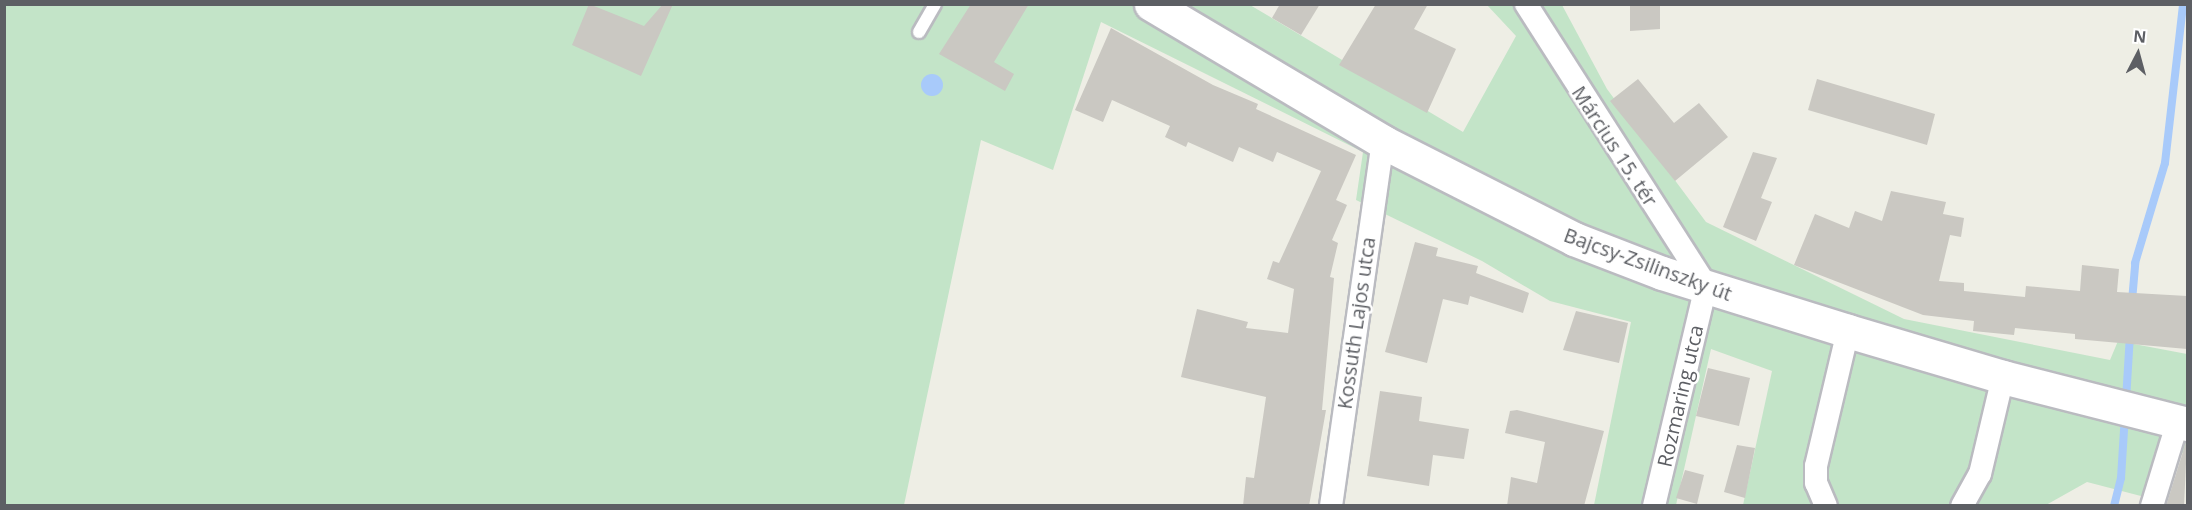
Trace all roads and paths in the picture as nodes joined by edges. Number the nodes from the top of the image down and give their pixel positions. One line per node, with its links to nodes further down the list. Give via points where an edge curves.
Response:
1 (935, 4): 4 (lane)
2 (1151, 4): 5 (main road, Bajcsy-Zsilinszky út)
3 (1526, 4): 6 (street, Március 15. tér)
4 (920, 32)
5 (1383, 142): 6 (main road, Bajcsy-Zsilinszky út, via 1525,218); 10 (street, Kossuth Lajos utca)
6 (1706, 286): 7 (main road, Bajcsy-Zsilinszky út); 11 (street, Rozmaring utca)
7 (1848, 331): 8 (main road, Bajcsy-Zsilinszky út); 12 (street, via 1816,466 1816,483)
8 (2003, 377): 9 (main road, Bajcsy-Zsilinszky út); 13 (street, via 1980,474)
9 (2183, 423): 14 (street)
10 (1331, 506)
11 (1654, 506)
12 (1827, 506)
13 (1962, 506)
14 (2152, 506)

